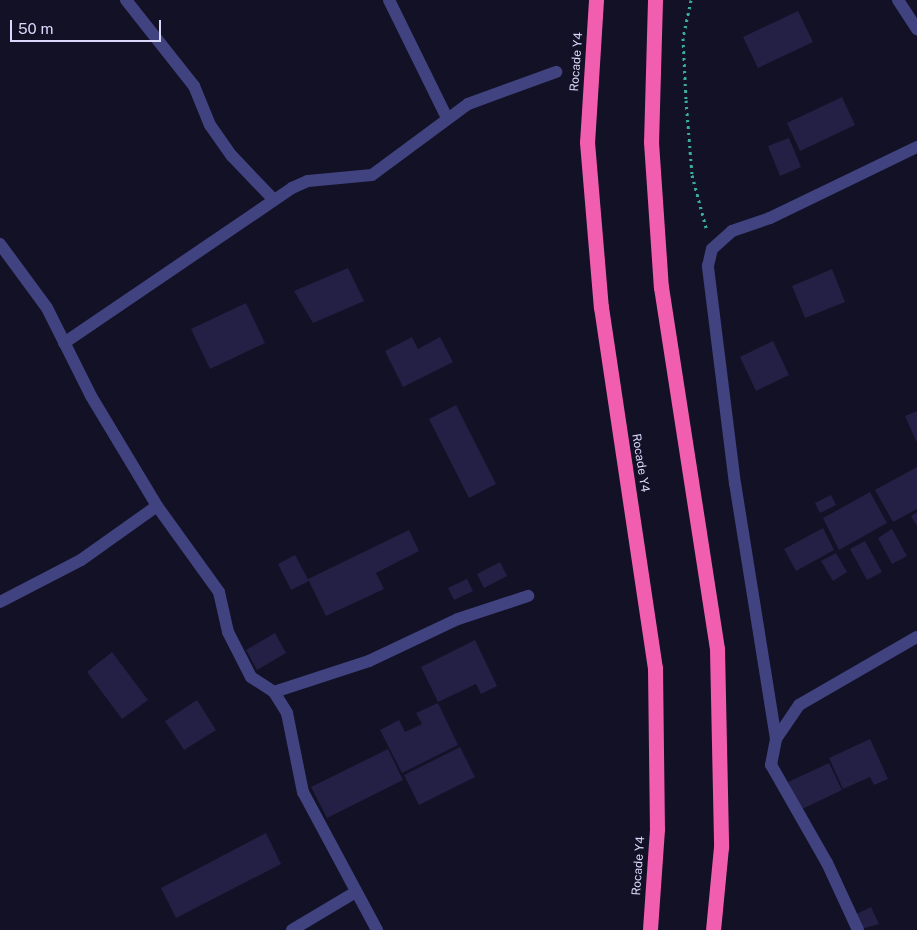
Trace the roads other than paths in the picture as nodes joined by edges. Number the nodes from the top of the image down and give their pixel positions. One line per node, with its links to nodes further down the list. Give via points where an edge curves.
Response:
1 (126, 0): 10 (street, via 194,86 210,125 232,156)
2 (388, 0): 8 (street)
3 (596, 0): 22 (highway, Rocade Y4, via 586,142 601,307 655,668 657,829)
4 (655, 0): 23 (highway, via 651,142 661,286 717,649 721,847)
5 (898, 0): 6 (street)
6 (917, 29)
7 (556, 72): 8 (street, via 492,92)
8 (447, 118): 10 (street, via 372,175 308,181)
9 (917, 147): 18 (street, via 770,218 732,231 712,249 708,288)
10 (273, 199): 12 (street)
11 (0, 244): 12 (street, via 46,308)
12 (64, 343): 13 (street)
13 (157, 506): 15 (street, via 81,560); 17 (street, via 219,592 228,632 251,677)
14 (528, 596): 17 (street, via 458,619 369,662)
15 (0, 602)
16 (917, 637): 18 (street, via 799,705)
17 (274, 692): 19 (street, via 294,736 303,792)
18 (776, 739): 24 (street, via 771,765 827,863)
19 (354, 893): 20 (street); 21 (street)
20 (292, 930)
21 (377, 930)
22 (650, 930)
23 (713, 930)
24 (858, 930)

